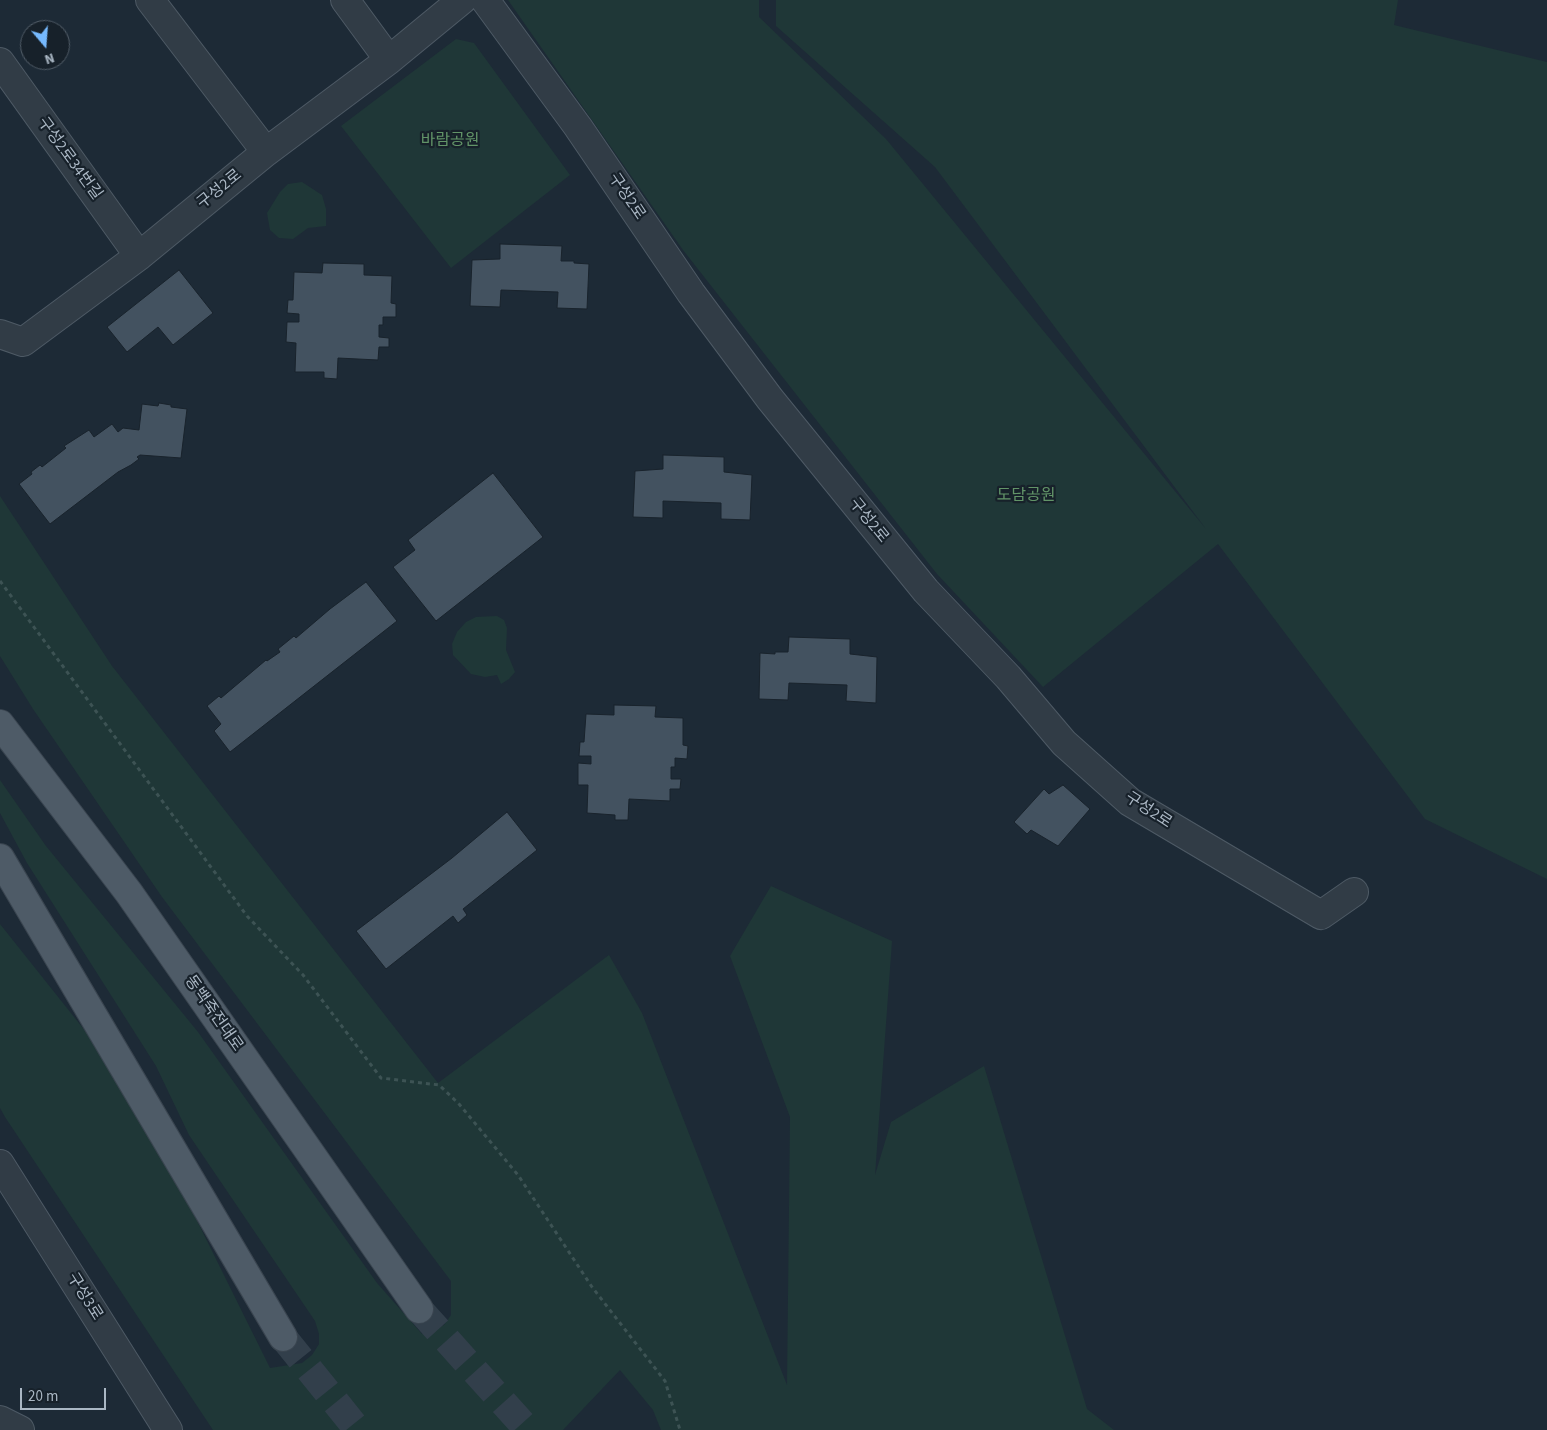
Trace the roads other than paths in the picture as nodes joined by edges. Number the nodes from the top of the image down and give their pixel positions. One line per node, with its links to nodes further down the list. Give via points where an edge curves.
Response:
1 (150, 0): 7 (street)
2 (345, 0): 5 (street)
3 (462, 0): 5 (street, 구성2로)
4 (485, 0): 15 (street, 구성2로, via 770,399 926,591 1008,677 1064,743 1130,802 1321,915)
5 (389, 60): 7 (street, 구성2로)
6 (0, 62): 8 (street, 구성2로34번길)
7 (266, 152): 8 (street, 구성2로)
8 (139, 256): 9 (street, 구성2로)
9 (11, 338)
10 (0, 711): 12 (main road)
11 (0, 724): 12 (main road, 동백죽전대로)
12 (33, 769): 18 (main road, 동백죽전대로, via 129,893)
13 (0, 858): 16 (main road)
14 (0, 874): 16 (main road)
15 (1354, 892)
16 (51, 946): 19 (main road)
17 (0, 1164): 22 (street, 구성3로)
18 (419, 1309)
19 (283, 1337)
20 (0, 1420): 21 (street)
21 (20, 1430)
22 (168, 1430)

